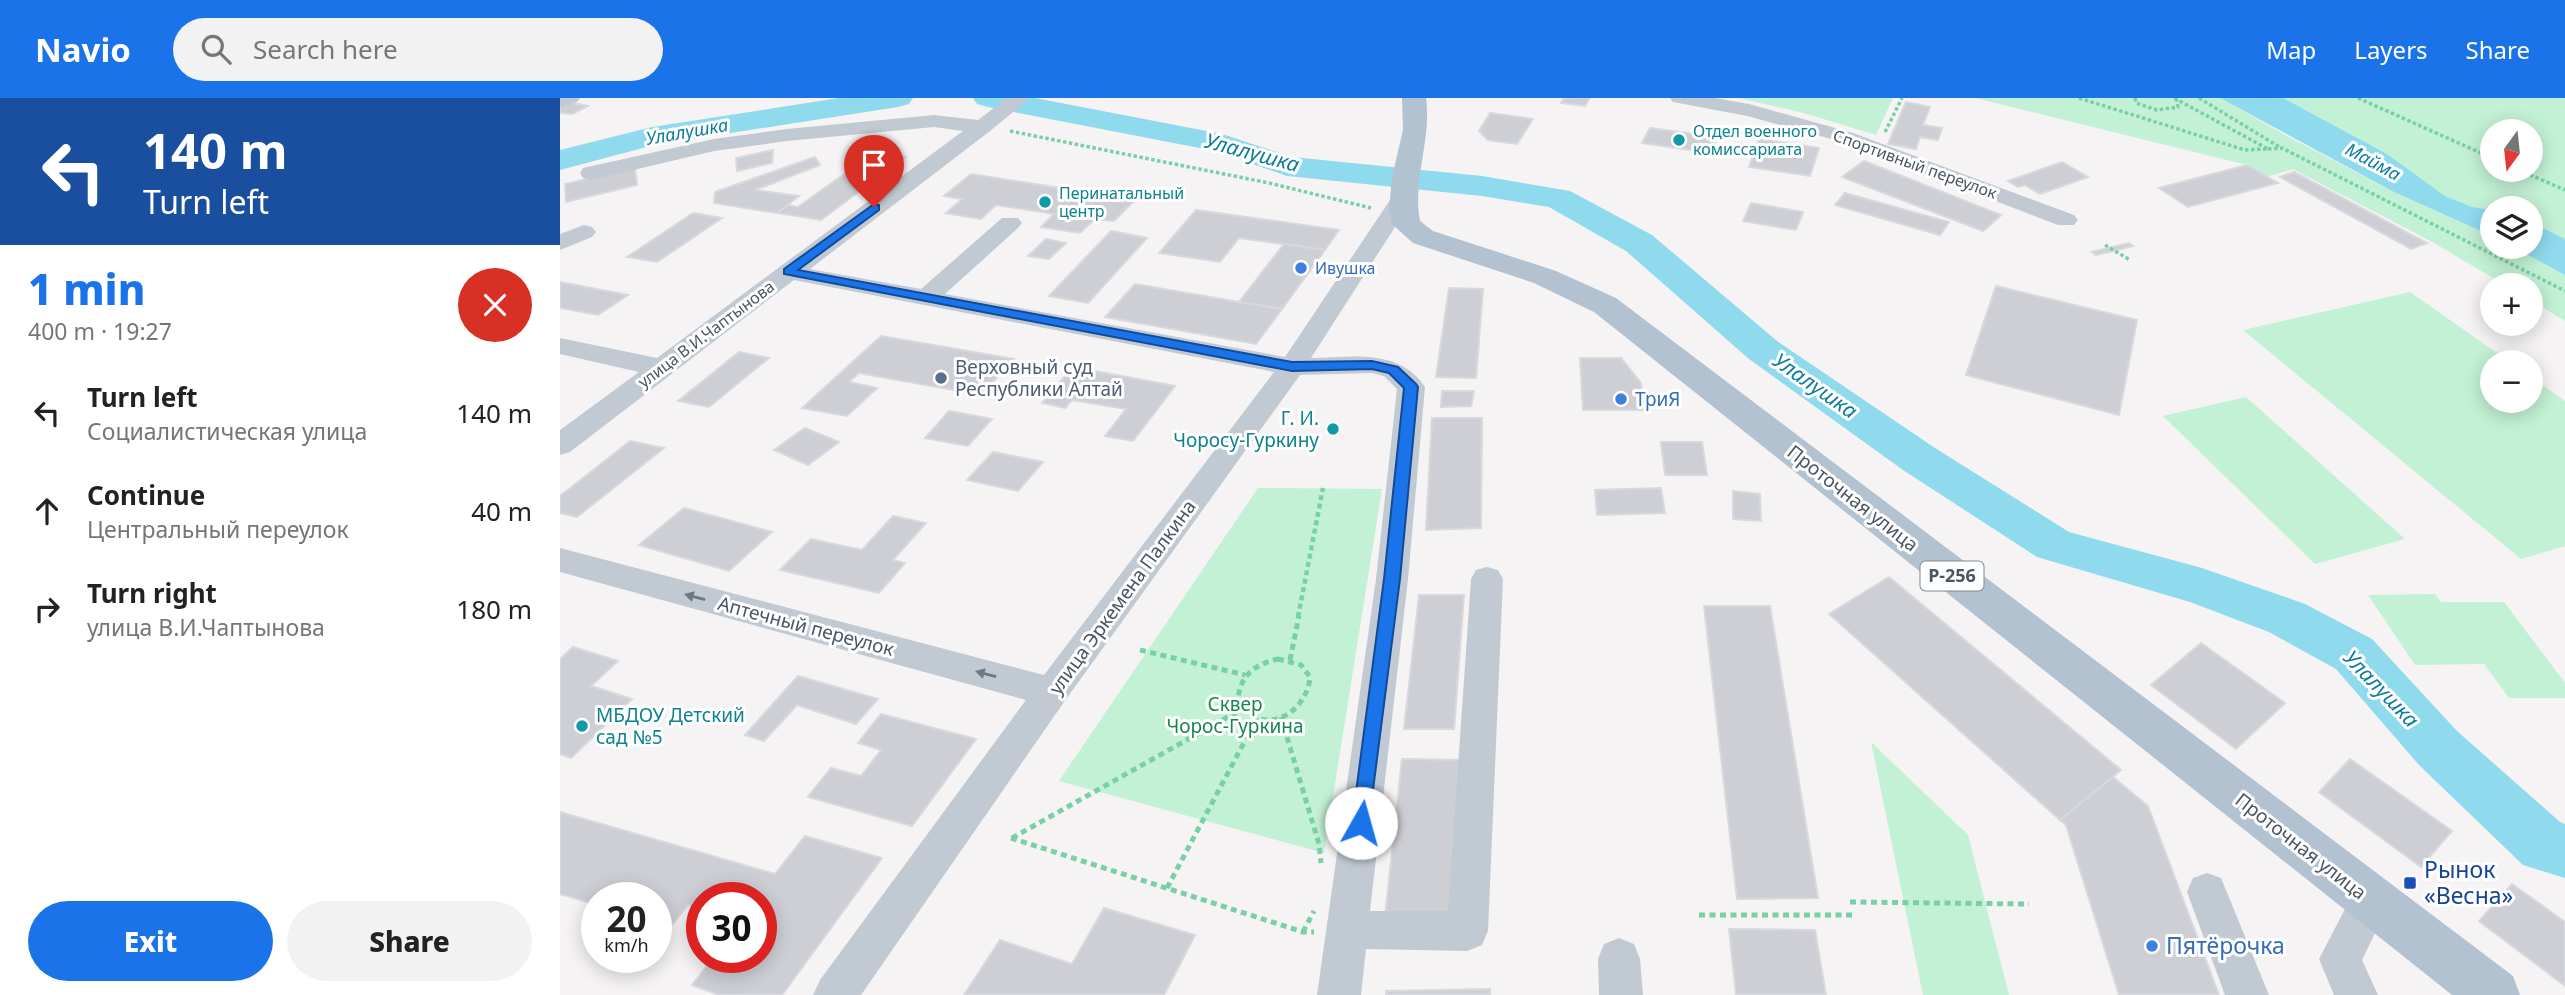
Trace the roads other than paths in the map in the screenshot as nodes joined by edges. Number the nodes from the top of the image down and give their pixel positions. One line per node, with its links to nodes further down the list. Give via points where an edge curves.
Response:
1 (570, 98): 5 (street)
2 (1020, 98): 6 (street, улица В.И.Чаптынова)
3 (1414, 98): 8 (main road, Р-256, via 1418,124 1412,152)
4 (1679, 98): 9 (street, Спортивный переулок, via 1796,122)
5 (560, 101)
6 (990, 126): 7 (street, via 934,121 788,135 714,145); 13 (street, улица В.И.Чаптынова)
7 (591, 173)
8 (1389, 202): 16 (street, улица Эркемена Палкина); 23 (main road, Проточная улица / Р-256, via 1423,237 1545,277 1605,305)
9 (2066, 220)
10 (1010, 223): 14 (street)
11 (584, 232): 12 (street)
12 (560, 243)
13 (788, 272): 14 (street); 17 (street, улица В.И.Чаптынова)
14 (926, 298): 16 (street)
15 (560, 346): 17 (street)
16 (1292, 367): 21 (street, улица Эркемена Палкина); 24 (street, via 1372,365 1393,370 1411,387)
17 (662, 368): 18 (street, улица В.И.Чаптынова)
18 (560, 445)
19 (560, 561): 21 (street, Аптечный переулок, one-way to 19)
20 (1487, 579): 24 (street, via 1466,931)
21 (1052, 692): 25 (street, улица Эркемена Палкина)
22 (2207, 892): 27 (street)
23 (2371, 900): 28 (street, via 2340,959); 29 (main road, Проточная улица / Р-256)
24 (1359, 932): 26 (street)
25 (835, 995)
26 (1339, 995)
27 (2247, 995)
28 (2356, 995)
29 (2494, 995)

